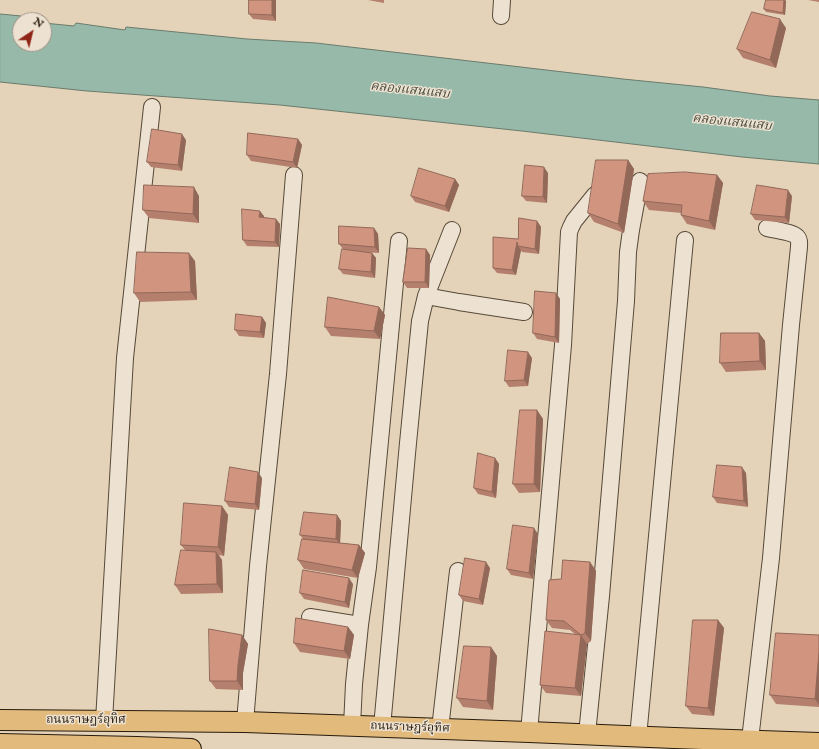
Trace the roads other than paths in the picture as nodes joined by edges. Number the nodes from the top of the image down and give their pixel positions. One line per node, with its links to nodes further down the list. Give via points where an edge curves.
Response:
1 (502, 0): 2 (street)
2 (501, 16)
3 (152, 107): 17 (street, via 125,358)
4 (294, 175): 19 (street)
5 (640, 181): 24 (street, via 628,252 601,596)
6 (594, 195): 23 (street, via 574,221 569,232 563,345)
7 (767, 228): 26 (street, via 797,236 799,247 771,558)
8 (452, 230): 11 (street)
9 (399, 240): 15 (street)
10 (685, 240): 25 (street)
11 (426, 296): 12 (street); 21 (street, via 420,321)
12 (524, 312)
13 (458, 571): 22 (street)
14 (310, 617): 15 (street)
15 (360, 625): 20 (street)
16 (0, 720): 17 (main road, ถนนราษฎร์อุทิศ)
17 (104, 721): 18 (main road, ถนนราษฎร์อุทิศ)
18 (136, 721): 19 (main road, ถนนราษฎร์อุทิศ); 29 (main road)
19 (245, 722): 20 (main road, ถนนราษฎร์อุทิศ)
20 (352, 726): 21 (main road, ถนนราษฎร์อุทิศ)
21 (382, 727): 22 (main road, ถนนราษฎร์อุทิศ)
22 (440, 729): 23 (main road, ถนนราษฎร์อุทิศ)
23 (529, 732): 24 (main road, ถนนราษฎร์อุทิศ)
24 (587, 734): 25 (main road, ถนนราษฎร์อุทิศ)
25 (638, 737): 26 (main road, ถนนราษฎร์อุทิศ)
26 (750, 740): 27 (main road, ถนนราษฎร์อุทิศ)
27 (819, 743)
28 (0, 744): 29 (main road, ถนนราษฎร์อุทิศ)
29 (137, 747): 30 (main road, ถนนราษฎร์อุทิศ)
30 (166, 748): 31 (main road, ถนนราษฎร์อุทิศ)
31 (191, 749)

